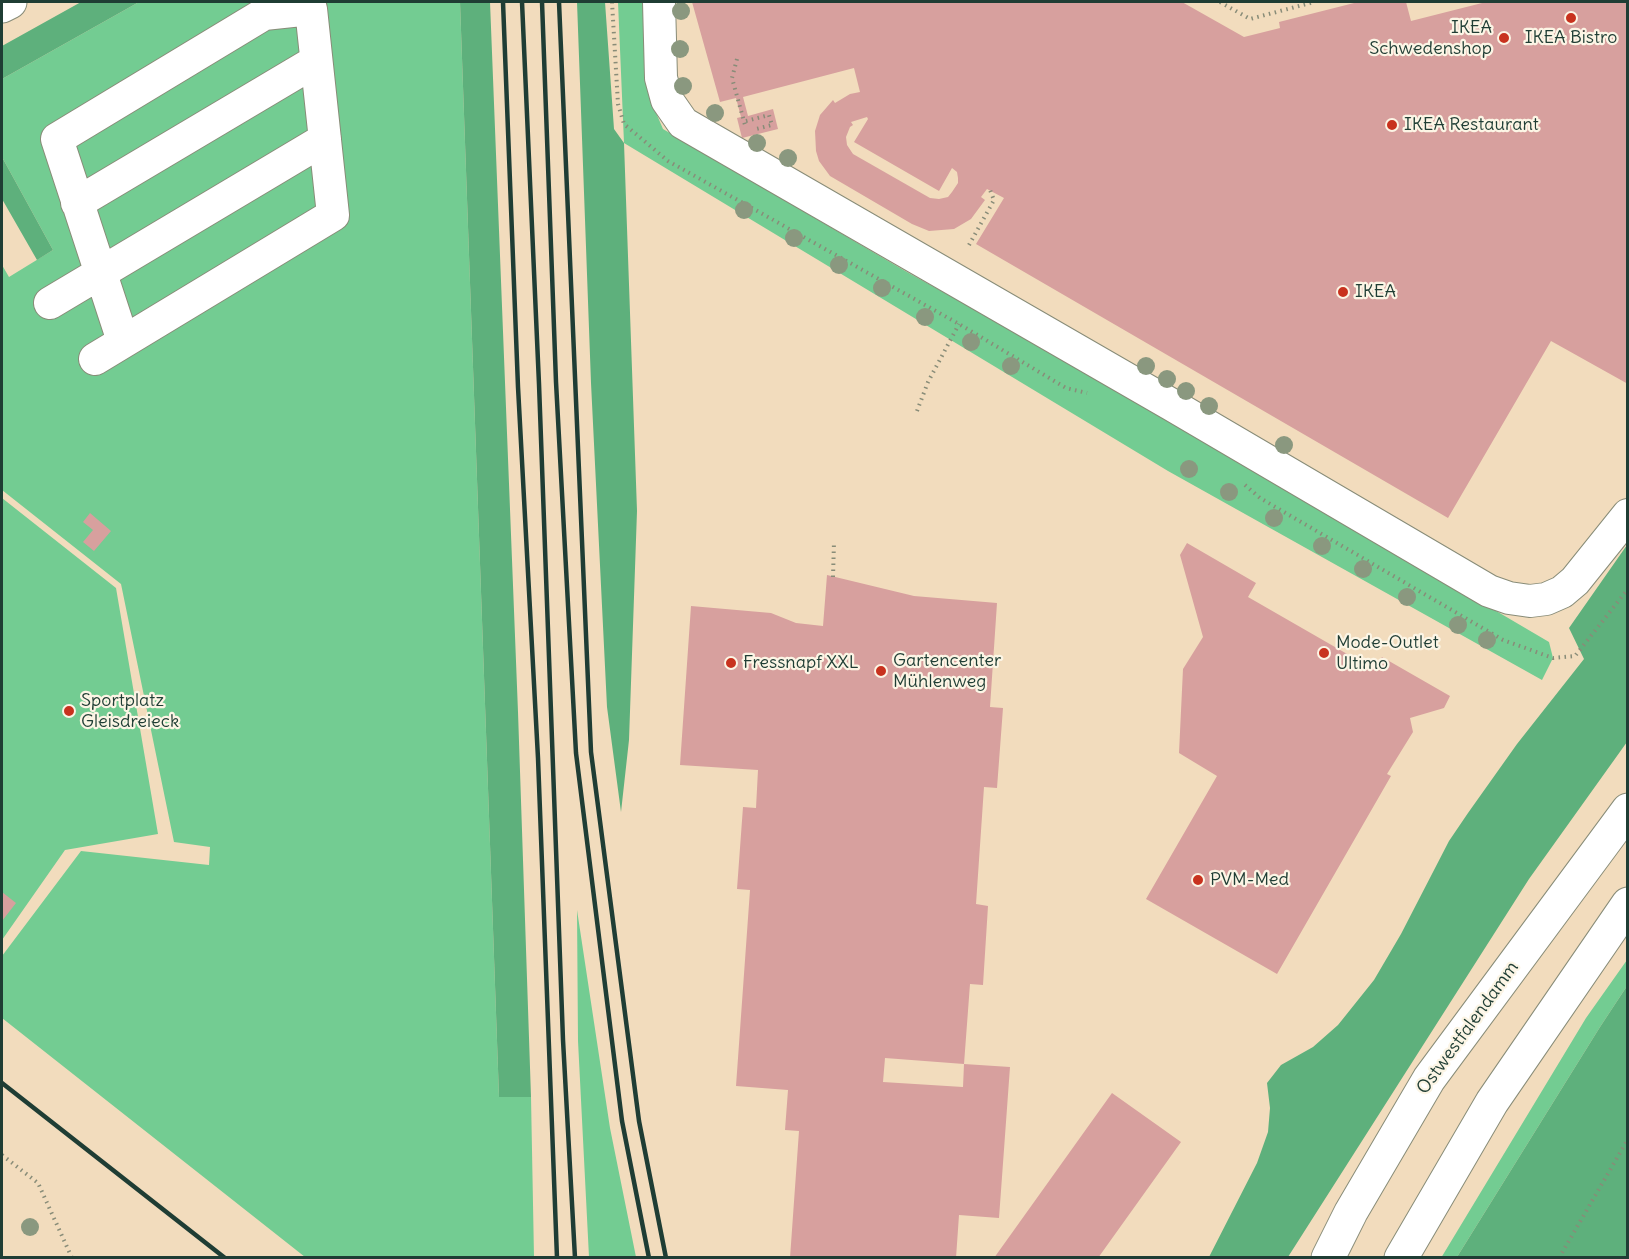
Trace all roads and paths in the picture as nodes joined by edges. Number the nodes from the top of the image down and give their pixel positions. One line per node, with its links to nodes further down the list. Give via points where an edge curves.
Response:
1 (10, 2): 5 (main road)
2 (659, 2): 19 (lane, via 661,78 667,100 683,123 1489,591 1530,601 1562,592)
3 (1220, 2): 4 (path, via 1250,19)
4 (1314, 2)
5 (2, 6)
6 (737, 59): 8 (path, via 732,78 748,131 772,125 769,115)
7 (316, 61): 9 (lane); 11 (lane); 11 (lane, via 311,9 264,14 57,139)
8 (746, 121)
9 (325, 139): 13 (lane); 16 (lane, via 333,215)
10 (990, 190): 12 (path, via 994,200)
11 (77, 203): 13 (lane)
12 (969, 245)
13 (100, 273): 14 (lane); 16 (lane)
14 (50, 303)
15 (959, 324): 18 (path)
16 (123, 341): 17 (lane)
17 (95, 359)
18 (917, 411)
19 (1628, 514)
20 (834, 542): 21 (path)
21 (833, 577)
22 (1628, 589): 23 (path)
23 (1575, 656)
24 (1628, 810): 29 (main road, Ostwestfalendamm, via 1429,1079)
25 (1628, 904): 30 (main road, via 1492,1102)
26 (1628, 1139): 31 (path)
27 (2, 1155): 28 (path, via 38,1183)
28 (72, 1257)
29 (1328, 1257)
30 (1401, 1257)
31 (1559, 1257)

